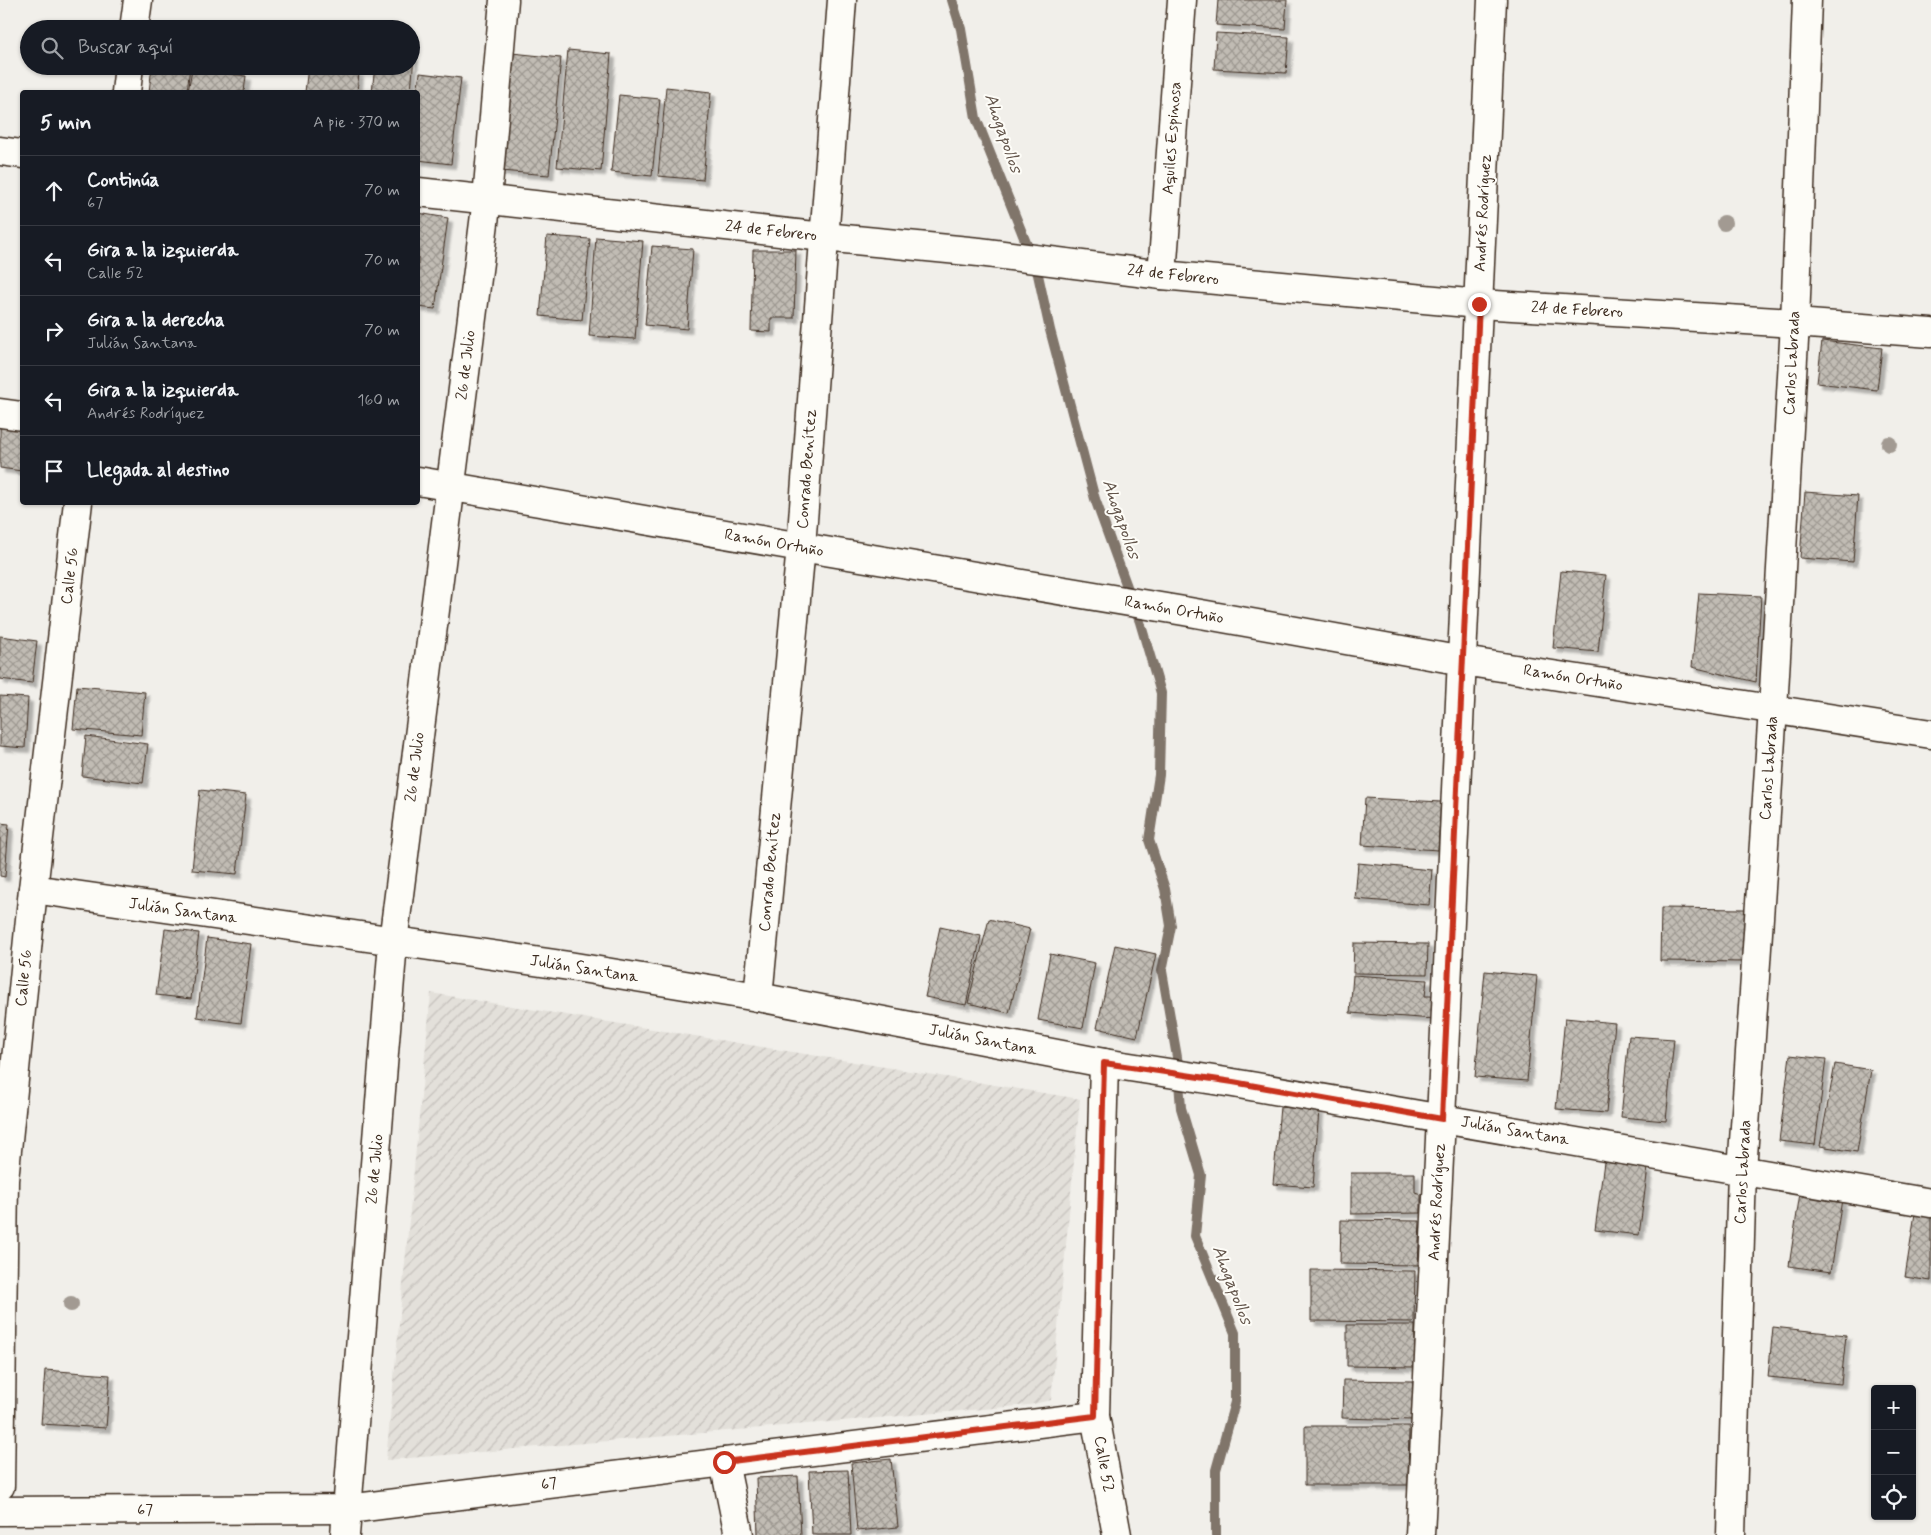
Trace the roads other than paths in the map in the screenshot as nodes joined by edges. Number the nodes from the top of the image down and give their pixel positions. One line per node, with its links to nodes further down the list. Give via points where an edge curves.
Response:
1 (138, 0): 7 (street)
2 (504, 0): 13 (street, 26 de Julio)
3 (842, 0): 14 (street, Conrado Benítez)
4 (1182, 0): 15 (street, Aquiles Espinosa)
5 (1492, 0): 16 (street, Andrés Rodríguez)
6 (1807, 0): 17 (street, Carlos Labrada)
7 (135, 20)
8 (128, 75): 9 (street)
9 (126, 90)
10 (0, 152): 11 (street)
11 (20, 154)
12 (420, 192): 13 (street, 24 de Febrero)
13 (487, 199): 14 (street, 24 de Febrero); 22 (street, 26 de Julio)
14 (824, 237): 15 (street, 24 de Febrero); 24 (street, Conrado Benítez)
15 (1162, 275): 16 (street, 24 de Febrero)
16 (1479, 304): 17 (street, 24 de Febrero); 25 (street, Andrés Rodríguez)
17 (1795, 323): 18 (street, 24 de Febrero); 26 (street, Carlos Labrada)
18 (1931, 333)
19 (0, 413): 20 (street)
20 (20, 416)
21 (420, 481): 22 (street, Ramón Ortuño)
22 (451, 486): 24 (street, Ramón Ortuño); 29 (street, 26 de Julio)
23 (78, 505): 28 (street, Calle 56)
24 (801, 547): 25 (street, Ramón Ortuño); 30 (street, Conrado Benítez)
25 (1463, 662): 26 (street, Ramón Ortuño); 32 (street, Andrés Rodríguez)
26 (1773, 709): 27 (street, Ramón Ortuño); 33 (street, Carlos Labrada)
27 (1931, 734)
28 (33, 889): 29 (street, Julián Santana); 37 (street, Calle 56, via 4,1180)
29 (393, 942): 30 (street, Julián Santana); 39 (street, 26 de Julio)
30 (758, 997): 31 (street, Julián Santana)
31 (1104, 1063): 32 (street, Julián Santana); 35 (street, Calle 52)
32 (1442, 1119): 33 (street, Julián Santana); 42 (street, Andrés Rodríguez)
33 (1742, 1170): 34 (street, Julián Santana); 43 (street, Carlos Labrada)
34 (1931, 1203)
35 (1095, 1416): 36 (street, 67); 41 (street, Calle 52)
36 (724, 1462): 39 (street, 67); 40 (street)
37 (0, 1486)
38 (0, 1511): 39 (street, 67)
39 (347, 1522)
40 (739, 1535)
41 (1117, 1535)
42 (1420, 1535)
43 (1731, 1535)

